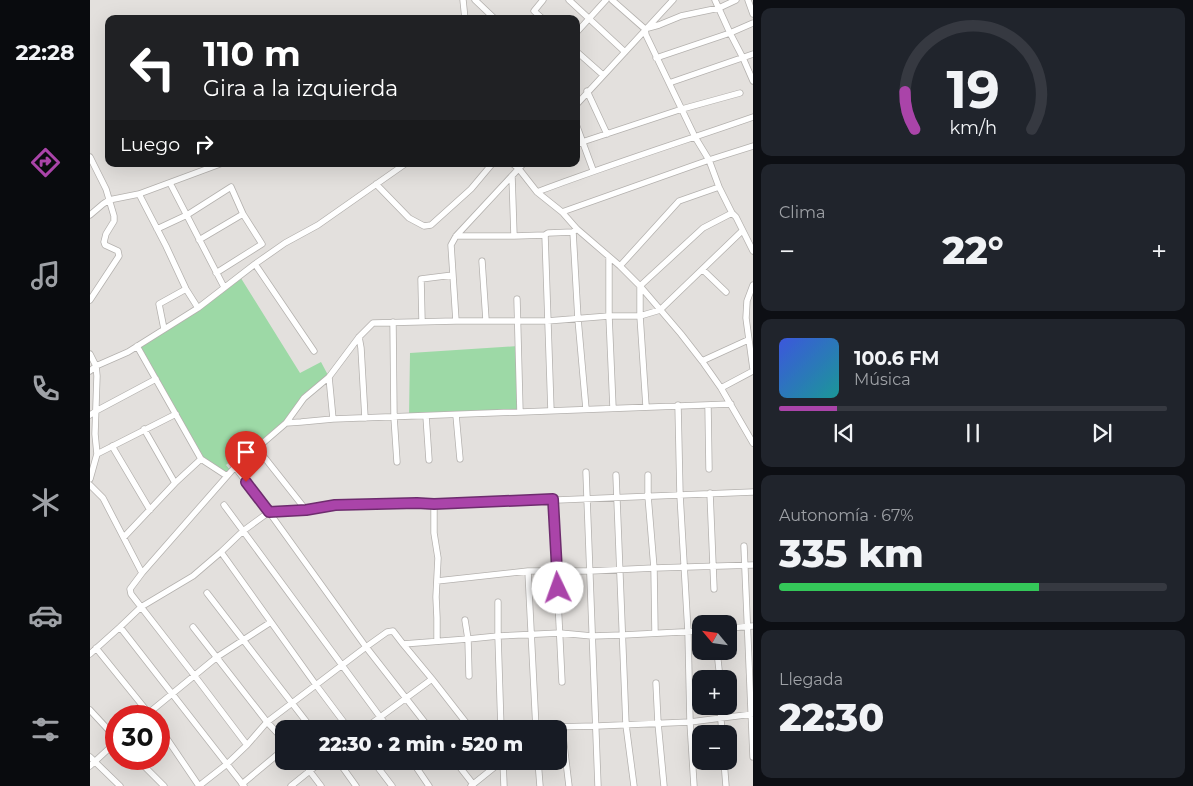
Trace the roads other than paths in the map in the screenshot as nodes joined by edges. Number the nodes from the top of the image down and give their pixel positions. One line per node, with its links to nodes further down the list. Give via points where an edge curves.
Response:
1 (463, 0): 15 (street)
2 (475, 0): 16 (street)
3 (543, 0): 17 (street, via 534,11)
4 (569, 0): 18 (street)
5 (606, 0): 18 (street)
6 (612, 0): 21 (street)
7 (661, 0): 12 (street)
8 (673, 0): 12 (street)
9 (715, 0): 13 (street)
10 (736, 0): 13 (street)
11 (748, 0): 14 (street)
12 (668, 6): 21 (street)
13 (718, 8): 21 (street, via 681,16); 22 (street)
14 (753, 14)
15 (465, 15)
16 (491, 15)
17 (538, 15)
18 (588, 19): 20 (street); 23 (street)
19 (753, 23): 22 (street)
20 (580, 28)
21 (646, 29): 23 (street); 26 (street)
22 (730, 33): 26 (street); 27 (street)
23 (625, 52): 28 (street)
24 (753, 54): 27 (street)
25 (580, 55): 28 (street)
26 (656, 58): 30 (street)
27 (743, 58): 29 (street); 30 (street)
28 (603, 75): 31 (street)
29 (753, 81)
30 (669, 83): 36 (street)
31 (588, 91): 34 (street); 39 (street)
32 (740, 93): 36 (street)
33 (580, 95): 34 (street)
34 (583, 98): 35 (street)
35 (580, 101)
36 (682, 109): 39 (street); 40 (street)
37 (753, 117): 40 (street)
38 (580, 133): 41 (street)
39 (607, 134): 41 (street)
40 (695, 137): 45 (street); 51 (street)
41 (584, 142): 42 (street); 51 (street)
42 (580, 143)
43 (753, 146): 45 (street)
44 (90, 157): 58 (street)
45 (708, 160): 55 (street); 59 (street)
46 (212, 167): 53 (street)
47 (401, 167): 54 (street)
48 (490, 167): 54 (street, via 472,190 431,225 424,226 410,218)
49 (520, 167): 52 (street)
50 (522, 167): 56 (street)
51 (593, 170): 56 (street)
52 (512, 176): 68 (street); 69 (street)
53 (170, 183): 57 (street); 63 (street)
54 (376, 184): 74 (street)
55 (719, 187): 60 (street); 75 (street, via 679,201)
56 (536, 192): 59 (street)
57 (139, 194): 58 (street); 64 (street)
58 (109, 200): 62 (street); 84 (street, via 114,221 104,242 118,251 119,256)
59 (562, 212): 65 (street)
60 (732, 213): 66 (street); 80 (street, via 703,228)
61 (243, 214): 63 (street, via 231,187); 70 (street); 77 (street, via 262,244)
62 (90, 215)
63 (187, 215): 64 (street); 70 (street)
64 (157, 229): 82 (street)
65 (575, 231): 67 (street); 72 (street); 90 (street)
66 (742, 231): 71 (street); 76 (street)
67 (545, 234): 69 (street); 95 (street)
68 (456, 236): 69 (street); 78 (street, via 451,245)
69 (514, 236)
70 (200, 240): 77 (street)
71 (753, 250)
72 (609, 257): 75 (street); 88 (street)
73 (482, 261): 91 (street)
74 (255, 264): 81 (street); 102 (street)
75 (620, 266): 80 (street)
76 (703, 270): 83 (street); 87 (street)
77 (216, 273): 81 (street)
78 (453, 275): 93 (street, via 421,278); 94 (street)
79 (753, 285): 98 (street, via 746,307)
80 (640, 286): 87 (street); 89 (street)
81 (224, 287): 86 (street)
82 (186, 289): 86 (street); 97 (street, via 159,304)
83 (726, 292)
84 (91, 298)
85 (517, 299): 92 (street)
86 (198, 308): 97 (street)
87 (660, 310): 89 (street); 104 (street)
88 (609, 316): 89 (street); 90 (street); 115 (street)
89 (640, 316): 114 (street)
90 (578, 319): 95 (street); 116 (street)
91 (486, 320): 92 (street); 94 (street)
92 (517, 320): 95 (street); 119 (street)
93 (422, 321): 94 (street); 96 (street)
94 (456, 321)
95 (547, 321): 118 (street)
96 (393, 322): 99 (street, via 373,323); 124 (street)
97 (164, 329): 101 (street)
98 (750, 332): 100 (street)
99 (359, 337): 108 (street); 125 (street)
100 (748, 340): 104 (street); 106 (street)
101 (138, 346): 105 (street); 109 (street)
102 (314, 350)
103 (90, 354): 105 (street)
104 (702, 361): 110 (street)
105 (96, 366): 107 (street); 117 (street)
106 (753, 370): 110 (street)
107 (90, 372)
108 (329, 376): 126 (street); 127 (street, via 304,398)
109 (156, 379): 117 (street); 120 (street)
110 (721, 388): 111 (street)
111 (731, 404): 113 (street); 129 (street)
112 (678, 405): 113 (street); 114 (street); 148 (street)
113 (708, 405): 138 (street)
114 (646, 406): 115 (street)
115 (614, 408): 116 (street)
116 (586, 409): 118 (street)
117 (96, 411): 122 (street); 132 (street)
118 (551, 411): 119 (street)
119 (520, 412): 121 (street)
120 (176, 414): 128 (street); 133 (street)
121 (456, 415): 123 (street); 134 (street)
122 (90, 416)
123 (426, 416): 124 (street); 135 (street)
124 (394, 417): 125 (street); 136 (street)
125 (365, 418): 126 (street)
126 (333, 419): 127 (street)
127 (286, 423): 131 (street)
128 (144, 429): 130 (street); 144 (street)
129 (753, 442)
130 (112, 446): 132 (street); 155 (street)
131 (256, 448): 137 (street); 156 (street)
132 (96, 454): 143 (street)
133 (201, 459): 142 (street); 144 (street)
134 (460, 459)
135 (429, 460)
136 (397, 462)
137 (234, 467): 142 (street); 157 (street)
138 (709, 469)
139 (586, 472): 151 (street)
140 (616, 475): 150 (street)
141 (648, 475): 149 (street)
142 (227, 476): 171 (street)
143 (90, 479)
144 (175, 483): 155 (street)
145 (90, 485): 159 (street, via 103,498)
146 (753, 492): 147 (street)
147 (710, 493): 148 (street); 162 (street)
148 (680, 495): 149 (street); 165 (street)
149 (648, 496): 150 (street); 166 (street)
150 (617, 497): 151 (street); 167 (street)
151 (588, 498): 152 (street); 169 (street)
152 (553, 499): 153 (street); 170 (street)
153 (434, 504): 156 (street, via 335,505); 172 (street)
154 (224, 505): 158 (street)
155 (150, 510): 159 (street)
156 (306, 510): 157 (street)
157 (269, 512): 158 (street); 194 (street)
158 (243, 531): 161 (street); 198 (street)
159 (124, 537): 171 (street)
160 (744, 546): 164 (street)
161 (222, 552): 176 (street, via 193,576); 178 (street)
162 (713, 565): 164 (street); 165 (street); 173 (street)
163 (753, 565): 164 (street)
164 (745, 566): 179 (street)
165 (685, 567): 166 (street); 182 (street)
166 (654, 568): 167 (street); 185 (street)
167 (619, 569): 169 (street); 187 (street)
168 (528, 571): 170 (street); 172 (street); 186 (street)
169 (590, 571): 170 (street); 189 (street)
170 (557, 572): 184 (street)
171 (142, 573): 176 (street, via 130,592)
172 (437, 581): 192 (street)
173 (714, 589)
174 (207, 593): 191 (street)
175 (498, 602): 188 (street)
176 (141, 607): 180 (street); 199 (street)
177 (466, 620): 190 (street)
178 (271, 622): 191 (street); 204 (street)
179 (750, 626): 211 (street)
180 (120, 627): 195 (street); 205 (street)
181 (194, 627): 197 (street)
182 (688, 632): 183 (street); 185 (street); 224 (street)
183 (692, 632)
184 (560, 633): 186 (street); 189 (street); 202 (street)
185 (655, 633): 187 (street)
186 (532, 635): 188 (street); 222 (street)
187 (623, 635): 189 (street); 226 (street)
188 (498, 636): 190 (street); 221 (street)
189 (592, 636): 229 (street)
190 (468, 640): 192 (street); 200 (street)
191 (243, 641): 197 (street); 207 (street)
192 (437, 641): 193 (street)
193 (402, 644): 194 (street, via 393,631); 201 (street)
194 (366, 646): 198 (street); 206 (street)
195 (96, 648): 196 (street); 208 (street)
196 (90, 654)
197 (217, 657): 199 (street); 223 (street)
198 (342, 665): 204 (street); 213 (street)
199 (194, 674): 205 (street); 233 (street)
200 (469, 676)
201 (432, 679): 206 (street); 220 (street)
202 (562, 682)
203 (656, 683): 225 (street)
204 (316, 685): 207 (street); 216 (street)
205 (172, 693): 209 (street); 238 (street)
206 (406, 698): 213 (street); 219 (street)
207 (292, 703): 215 (street); 223 (street)
208 (140, 705)
209 (159, 705)
210 (90, 710): 228 (street)
211 (752, 714): 214 (street); 236 (street)
212 (721, 715): 214 (street)
213 (380, 717): 217 (street); 218 (street)
214 (721, 718): 224 (street); 227 (street)
215 (305, 720)
216 (342, 720)
217 (376, 720)
218 (382, 720)
219 (423, 720)
220 (464, 720)
221 (501, 720)
222 (536, 720)
223 (267, 722): 231 (street); 233 (street)
224 (690, 722): 225 (street); 266 (street)
225 (658, 723): 226 (street); 265 (street)
226 (626, 725): 229 (street); 264 (street)
227 (721, 725)
228 (105, 726)
229 (597, 726): 230 (street); 263 (street)
230 (567, 728)
231 (275, 730)
232 (170, 743): 254 (street)
233 (247, 745): 238 (street)
234 (105, 751): 237 (street)
235 (275, 757): 250 (street)
236 (753, 757)
237 (92, 762): 252 (street)
238 (226, 764): 250 (street); 254 (street)
239 (567, 769): 262 (street)
240 (148, 770): 253 (street)
241 (344, 770): 257 (street)
242 (380, 770): 258 (street)
243 (418, 770): 259 (street)
244 (461, 770): 251 (street)
245 (490, 770): 251 (street)
246 (501, 770): 260 (street)
247 (539, 770): 261 (street)
248 (725, 770): 267 (street)
249 (310, 771): 255 (street); 256 (street)
250 (243, 785)
251 (472, 785)
252 (120, 786)
253 (164, 786)
254 (199, 786)
255 (290, 786)
256 (321, 786)
257 (356, 786)
258 (392, 786)
259 (429, 786)
260 (504, 786)
261 (540, 786)
262 (569, 786)
263 (598, 786)
264 (634, 786)
265 (664, 786)
266 (694, 786)
267 (726, 786)

